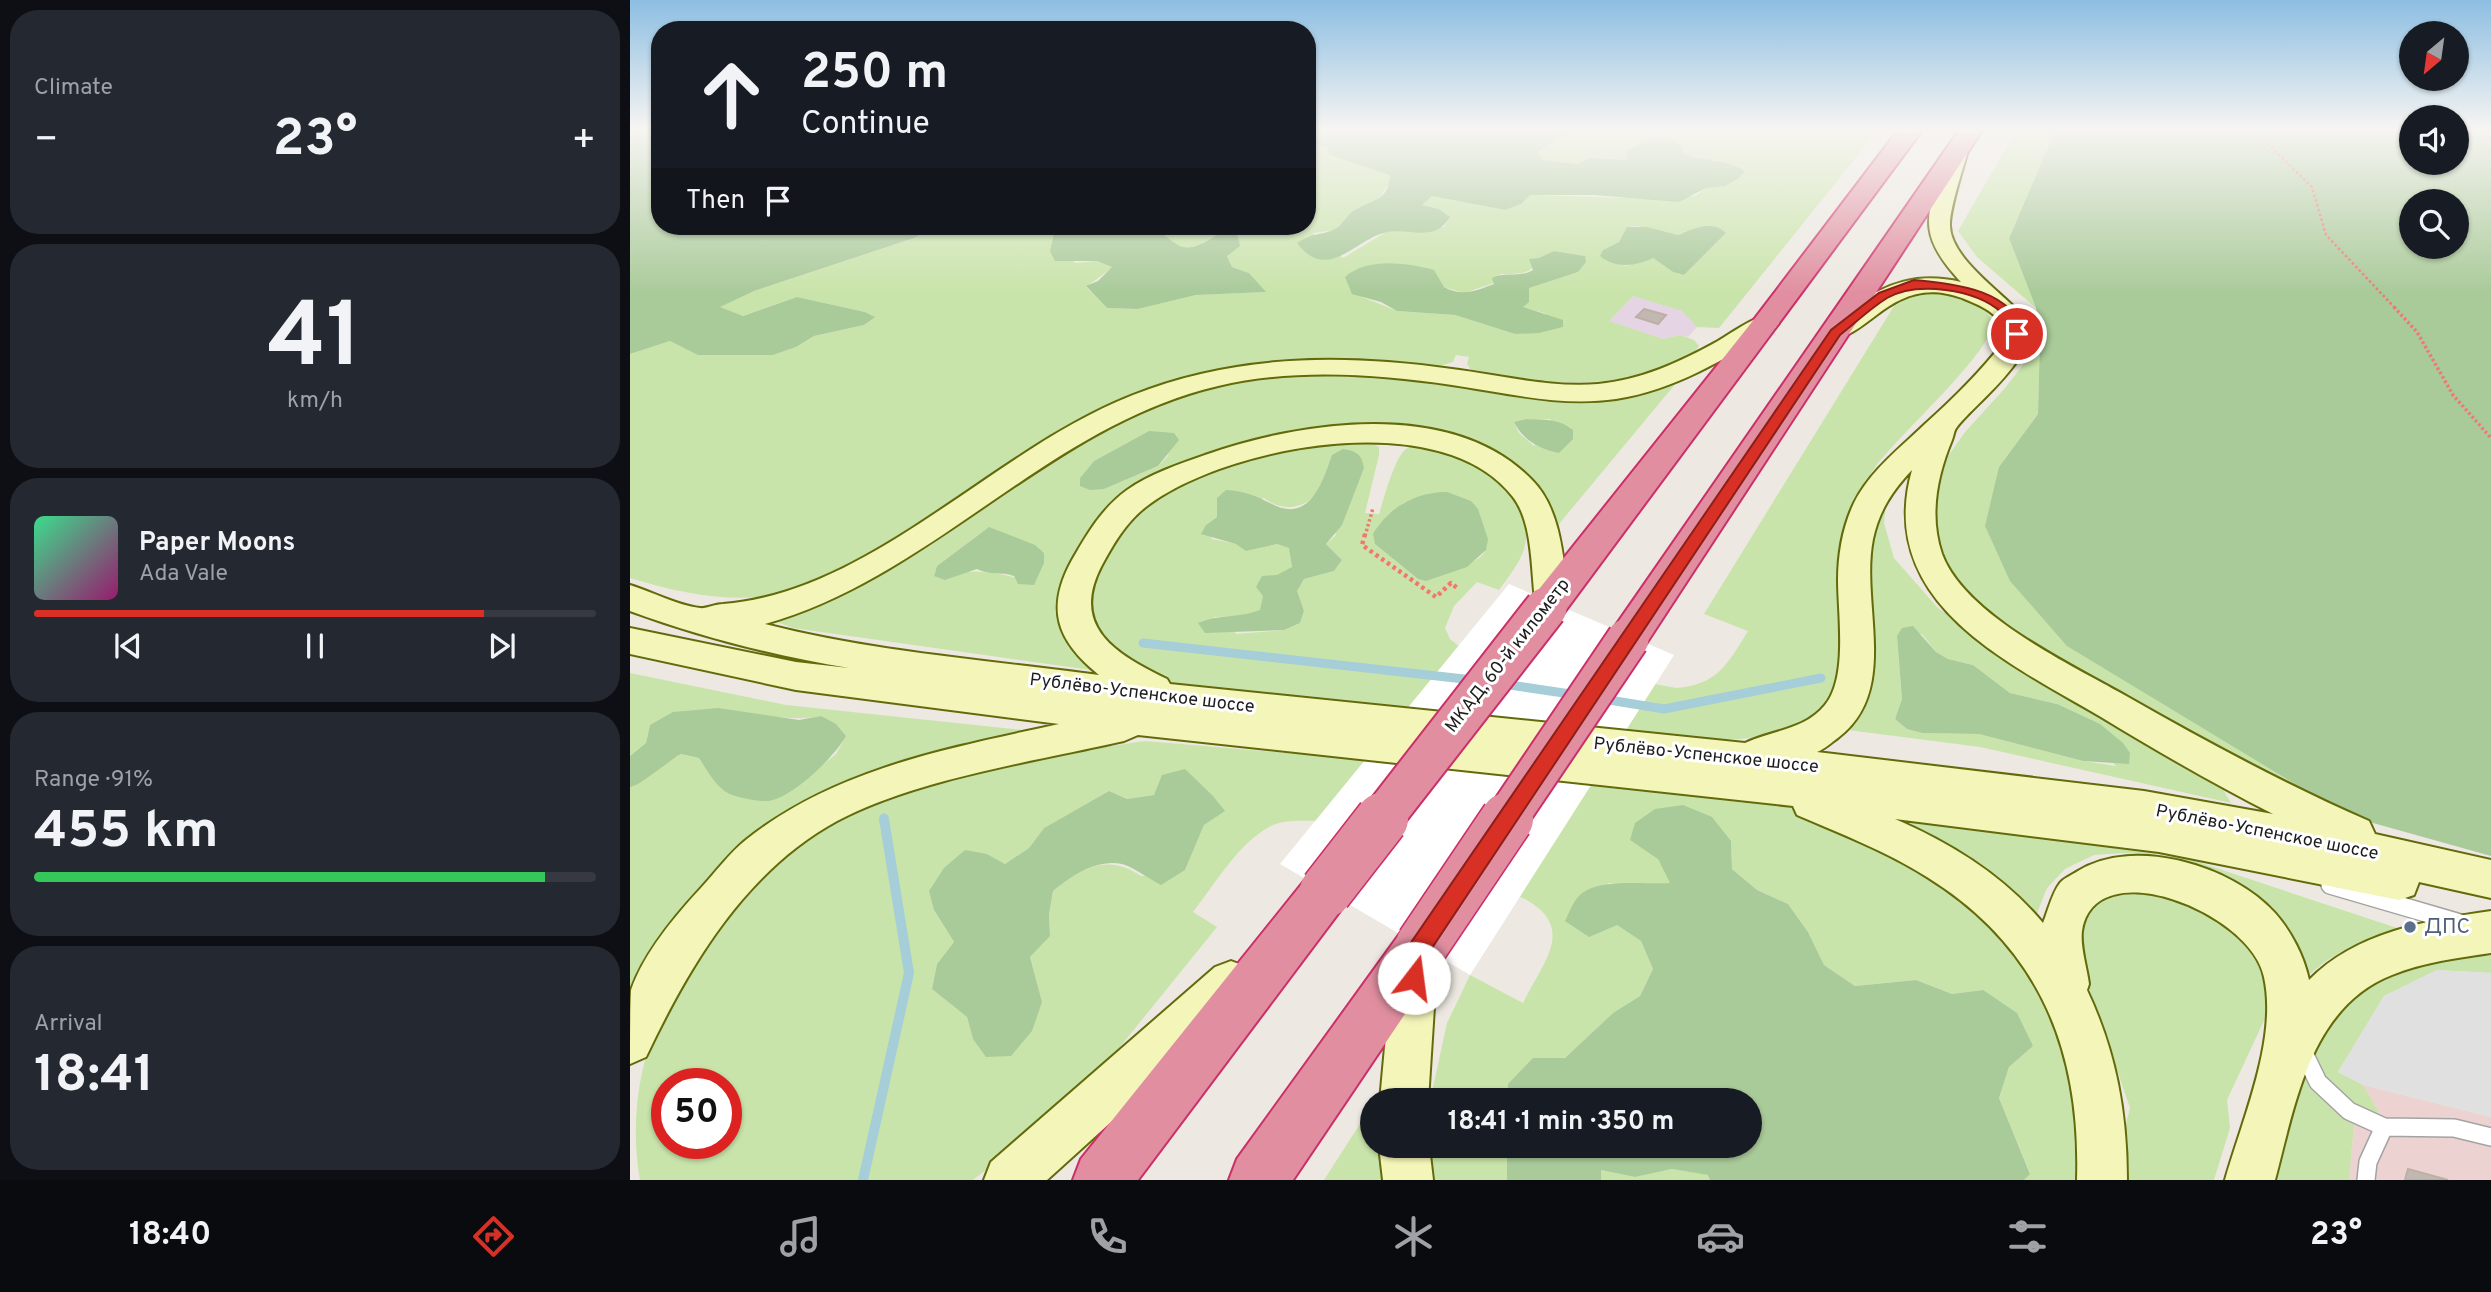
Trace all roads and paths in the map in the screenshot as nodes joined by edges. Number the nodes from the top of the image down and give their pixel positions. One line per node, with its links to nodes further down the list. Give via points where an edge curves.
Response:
1 (1870, 184): 6 (highway, МКАД, 60-й километр)
2 (1934, 184): 7 (highway)
3 (1951, 184): 5 (main road, via 1939,236 1956,261)
4 (2309, 184): 9 (path, via 2326,235 2417,332 2454,395)
5 (2006, 310): 7 (main road, via 1964,290 1914,284 1884,295); 8 (main road, via 2015,322 2015,344)
6 (1766, 323): 13 (highway, МКАД, 60-й километр); 14 (main road, via 1703,361 1616,390 1553,392 1417,372 1328,365 1255,371 1185,386 1114,413 1070,436 824,592 763,613 729,618)
7 (1835, 332): 21 (highway, bridge)
8 (1947, 420): 17 (main road, via 1894,470 1868,507 1857,560 1857,658 1853,686 1843,708 1813,739 1787,749); 20 (main road, via 1920,489 1924,548 1935,574 1987,628 2215,766 2376,844)
9 (2491, 438)
10 (1373, 508): 11 (path, via 1362,545 1436,597 1451,583)
11 (1457, 587)
12 (630, 598): 14 (main road, Рублёво-Успенское шоссе)
13 (1549, 604): 16 (main road, via 1535,509 1506,471 1482,456 1425,438 1363,432 1249,450 1177,476 1128,504 1100,537 1080,577 1073,600 1083,635 1104,660); 19 (highway, МКАД, 60-й километр, bridge)
14 (681, 616): 16 (main road, Рублёво-Успенское шоссе, via 801,647)
15 (630, 641): 16 (main road, Рублёво-Успенское шоссе, via 796,676)
16 (1165, 710): 17 (main road, Рублёво-Успенское шоссе); 18 (main road, Рублёво-Успенское шоссе); 23 (main road, via 961,762 862,791 821,810 760,853 693,927 659,981)
17 (1732, 758): 20 (main road, Рублёво-Успенское шоссе, via 2144,809 2326,842)
18 (1773, 787): 20 (main road, Рублёво-Успенское шоссе, via 2159,834); 22 (main road, via 1907,843 1961,876 2003,911 2039,950)
19 (1318, 901): 29 (main road); 30 (highway, МКАД, 60-й километр)
20 (2487, 908): 24 (main road, via 2425,944 2371,962 2335,984 2312,1011)
21 (1419, 950): 25 (main road); 31 (highway)
22 (2074, 1009): 24 (main road, via 2062,967 2059,933 2066,905 2083,886 2107,877 2147,874 2187,881 2253,917 2272,939 2290,991); 33 (main road, via 2101,1105)
23 (630, 1041)
24 (2288, 1059): 26 (lane, via 2349,1111); 34 (main road)
25 (1405, 1088)
26 (2384, 1127): 27 (lane, via 2454,1128); 35 (lane, via 2368,1162)
27 (2491, 1137)
28 (1405, 1158): 32 (main road)
29 (1009, 1180)
30 (1102, 1180)
31 (1258, 1180)
32 (1408, 1180)
33 (2102, 1180)
34 (2250, 1180)
35 (2366, 1180)

